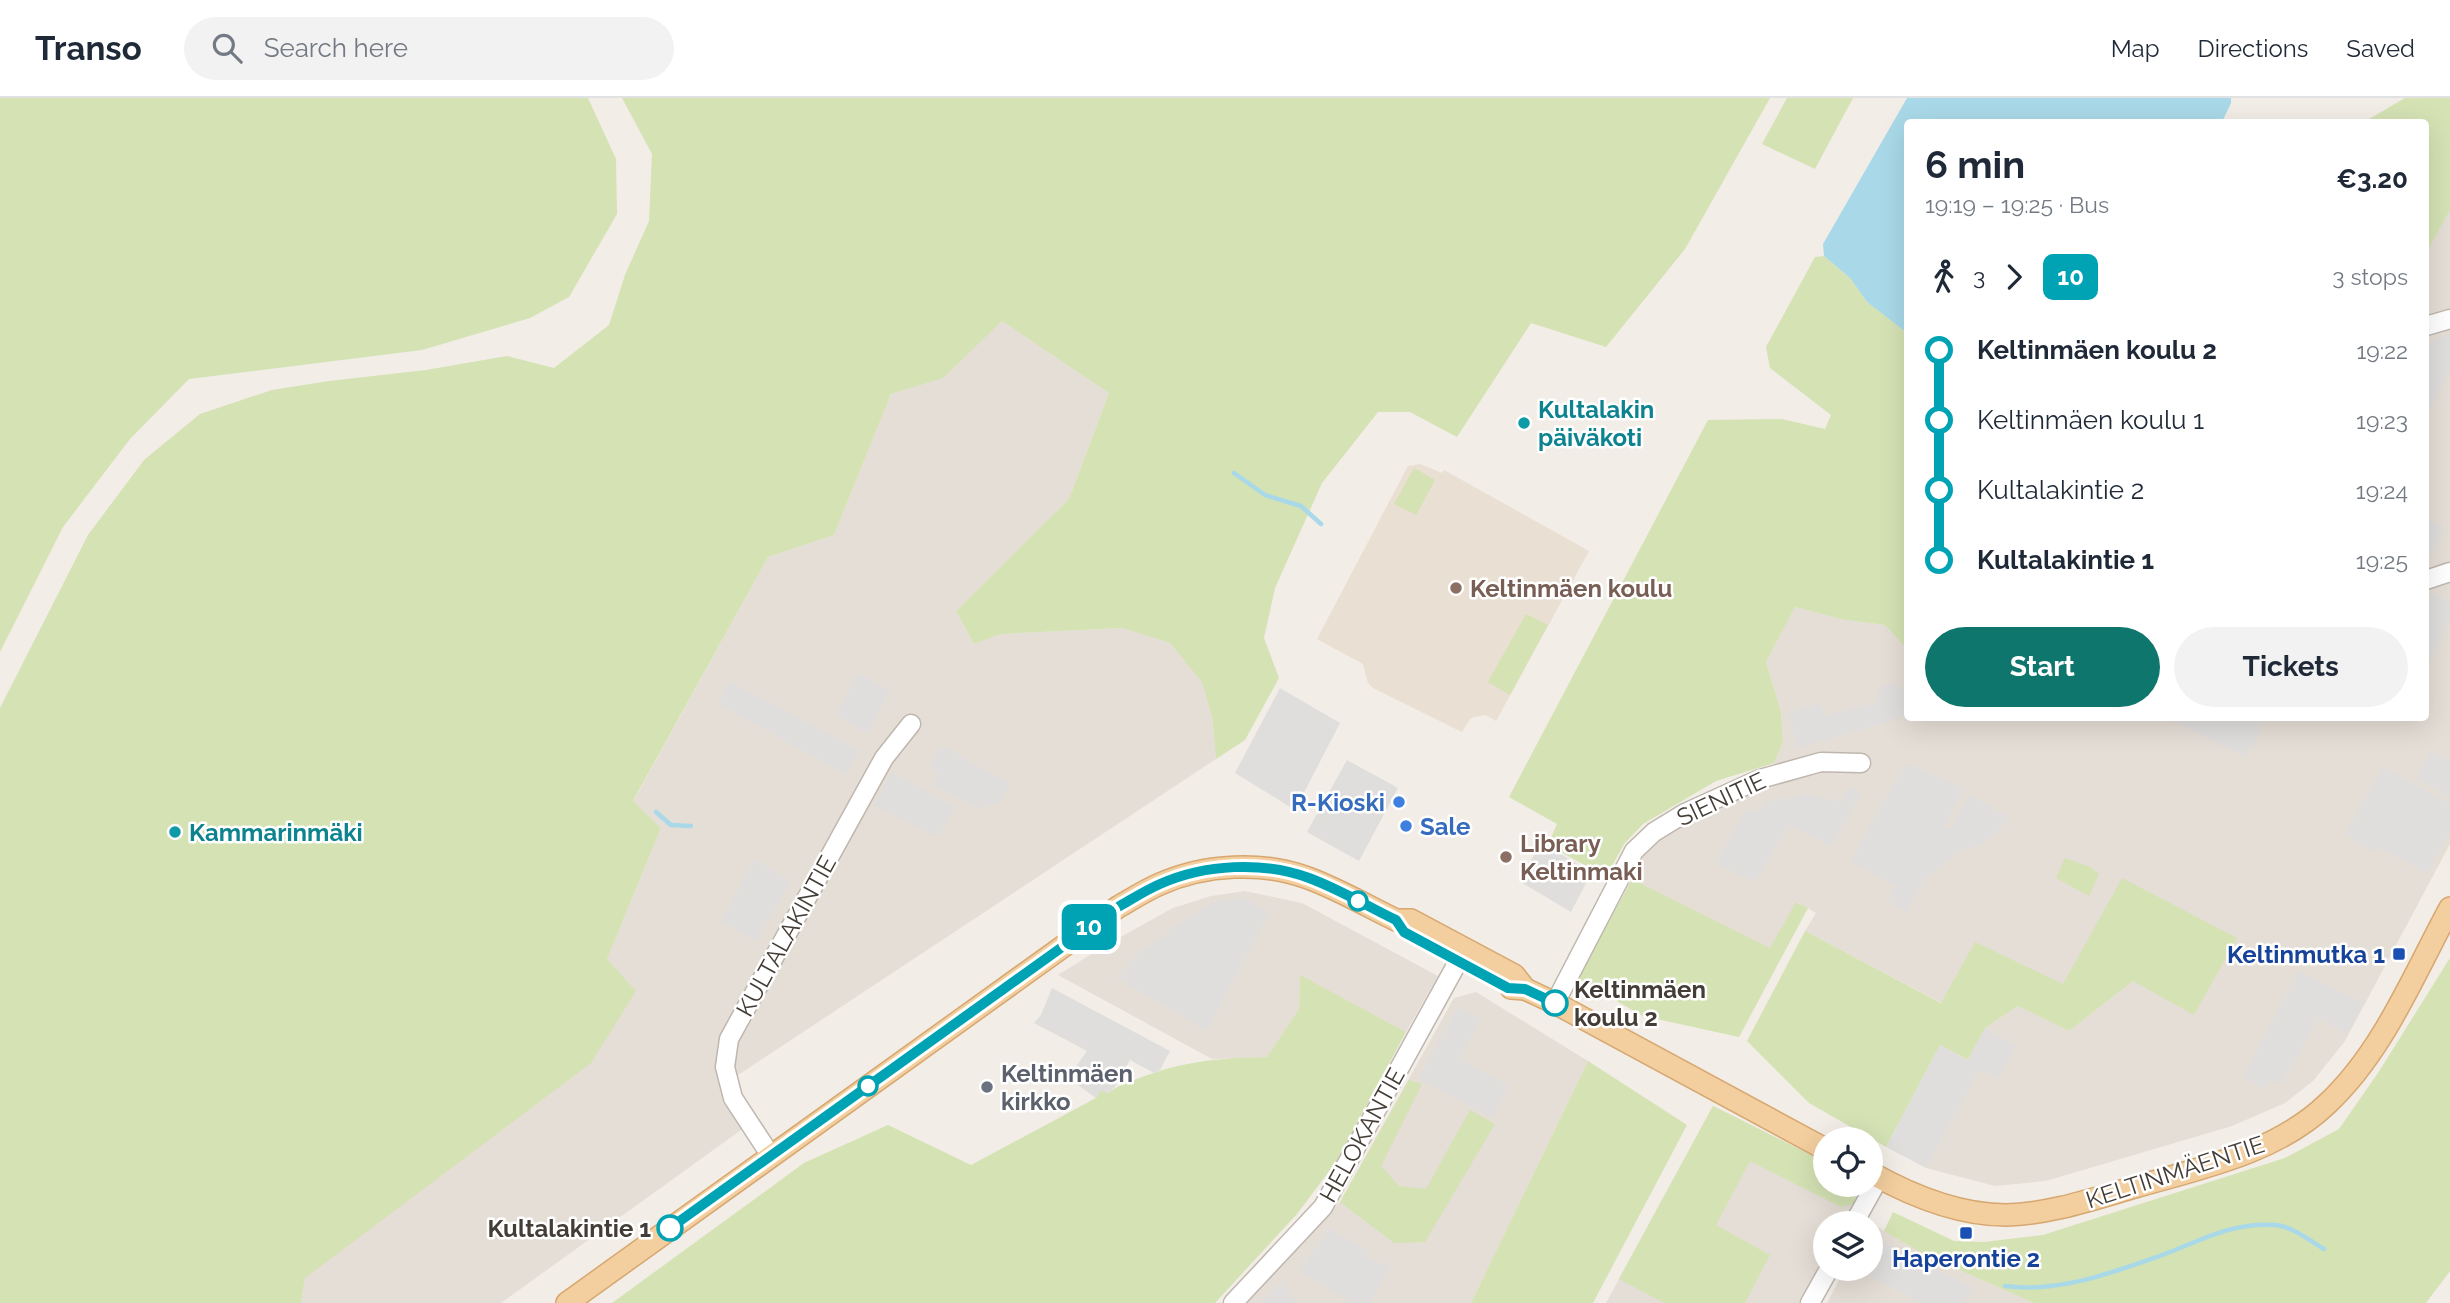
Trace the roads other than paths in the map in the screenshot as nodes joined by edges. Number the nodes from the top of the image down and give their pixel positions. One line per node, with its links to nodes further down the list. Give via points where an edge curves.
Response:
1 (2450, 319): 2 (street)
2 (2429, 325)
3 (2450, 572): 4 (street)
4 (2429, 579)
5 (911, 724): 11 (street, KULTALAKINTIE, via 884,758 729,1039 725,1068 733,1098)
6 (1861, 764): 9 (street, SIENITIE, via 1821,762 1760,779 1654,832 1634,851)
7 (2450, 908): 12 (main road, KELTINMÄENTIE, via 2385,1029 2355,1074 2326,1106 2273,1142 2163,1179 2031,1213 1979,1213 1940,1205)
8 (1462, 955): 9 (main road, via 1514,975 1525,989); 11 (main road, via 1411,920 1396,920 1308,877 1238,867 1202,871 1161,883 1118,907); 15 (street, HELOKANTIE, via 1322,1207)
9 (1555, 1003): 10 (main road)
10 (1813, 1143)
11 (771, 1156): 14 (main road)
12 (1883, 1179)
13 (1822, 1281): 16 (street)
14 (567, 1303)
15 (1233, 1303)
16 (1810, 1303)

